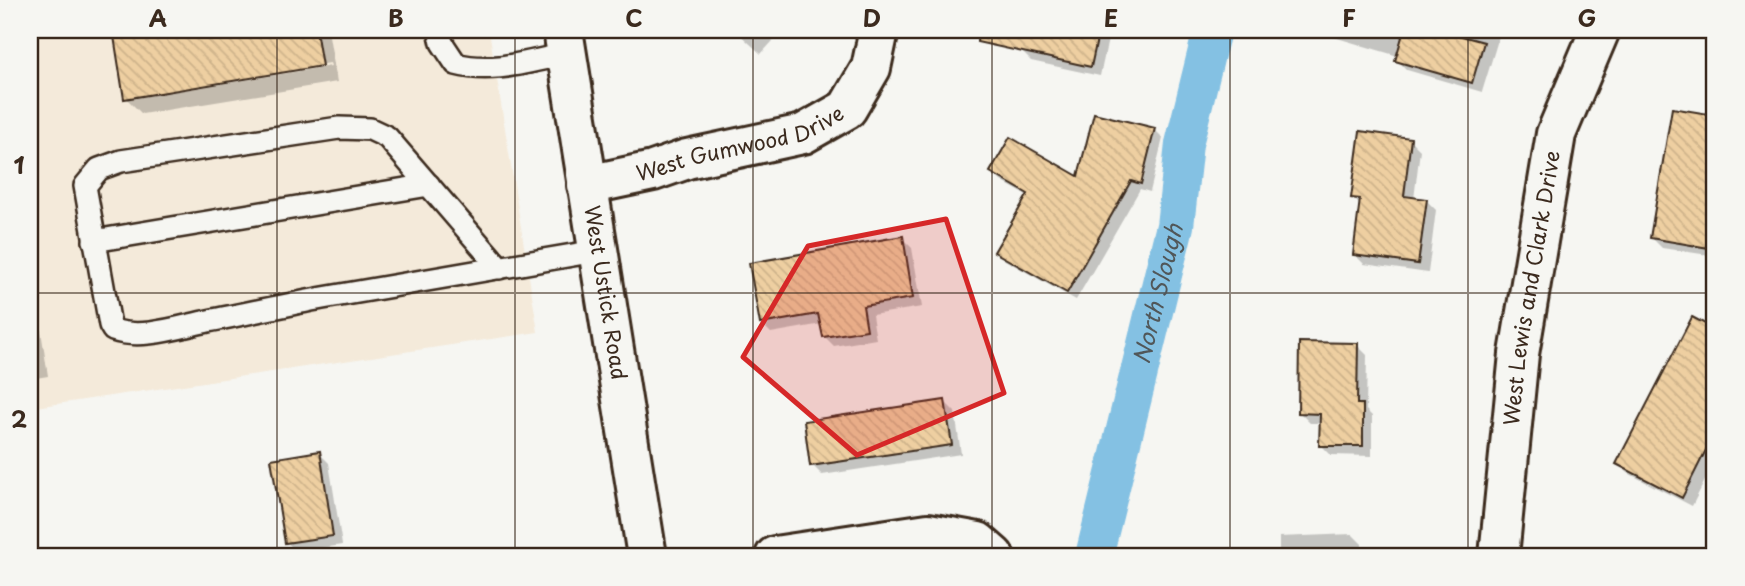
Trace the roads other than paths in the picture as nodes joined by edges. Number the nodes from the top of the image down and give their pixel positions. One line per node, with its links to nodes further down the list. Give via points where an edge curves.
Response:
1 (439, 30): 4 (lane, via 456,64 472,68 498,67)
2 (879, 30): 6 (street, West Gumwood Drive, via 871,68 847,109 803,134)
3 (1600, 30): 13 (street, West Lewis and Clark Drive, via 1556,134 1519,354)
4 (565, 42): 6 (street, West Ustick Road)
5 (429, 185): 7 (lane); 7 (lane, via 387,137 370,129 339,128 121,161 99,169 85,186); 9 (lane)
6 (587, 185): 8 (street, West Ustick Road)
7 (94, 241): 9 (lane, via 110,325 127,333)
8 (596, 251): 9 (lane); 10 (street, West Ustick Road)
9 (500, 268)
10 (647, 556)
11 (775, 556): 12 (street, via 928,533 978,542)
12 (994, 556)
13 (1499, 556)

